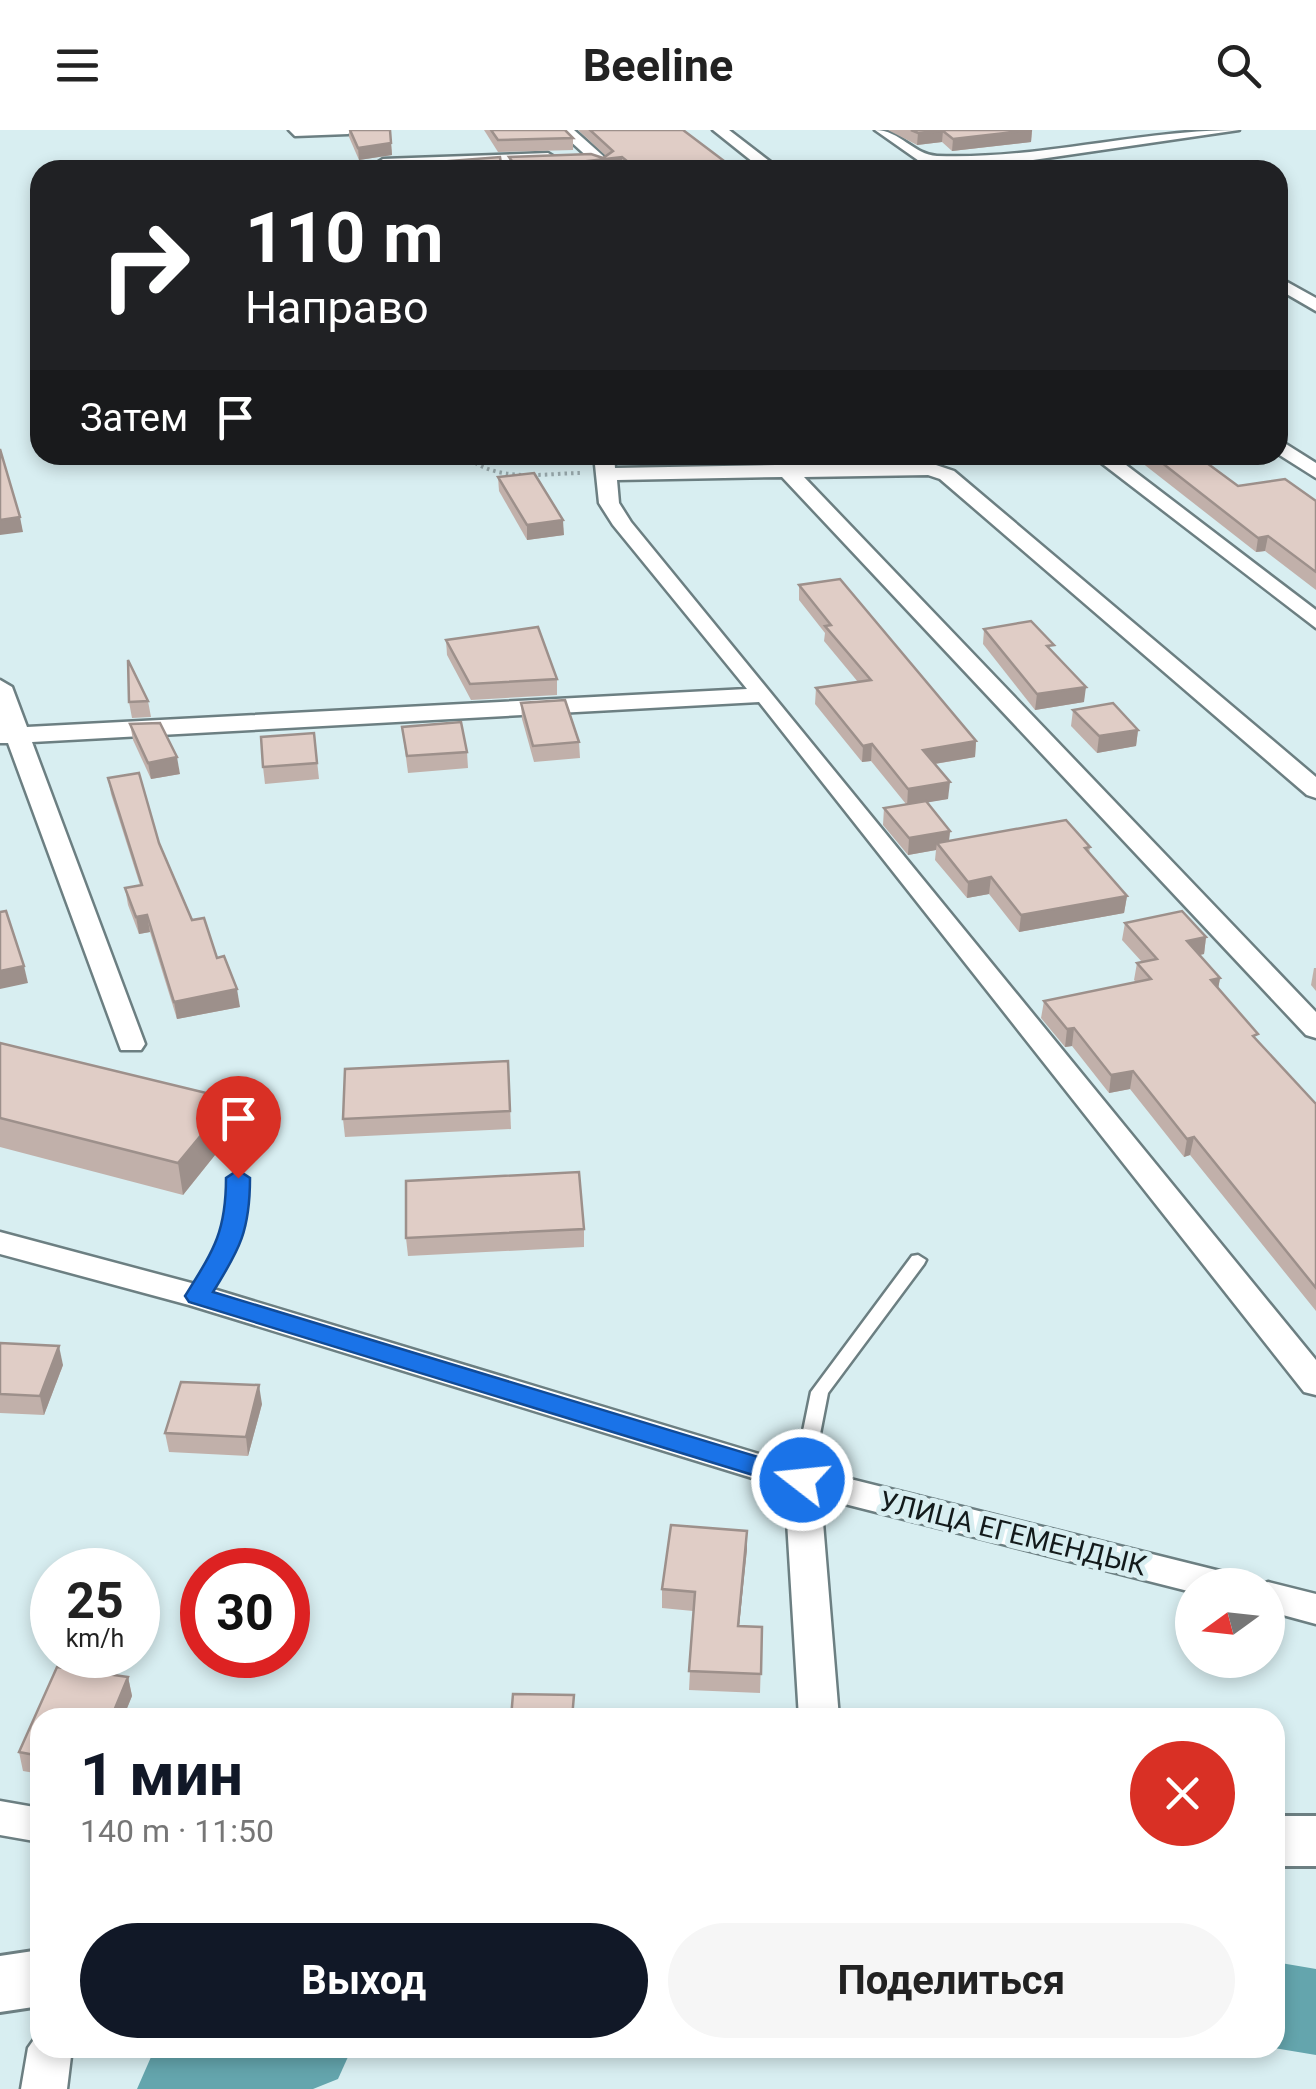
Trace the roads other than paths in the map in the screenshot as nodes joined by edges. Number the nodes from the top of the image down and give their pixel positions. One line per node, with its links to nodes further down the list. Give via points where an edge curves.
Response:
1 (348, 130): 6 (street)
2 (565, 130): 8 (street)
3 (720, 130): 13 (street)
4 (882, 130): 14 (street)
5 (1232, 130): 7 (street)
6 (296, 132)
7 (1063, 152): 15 (street); 16 (street)
8 (596, 157): 10 (street); 12 (street)
9 (557, 158): 11 (street)
10 (577, 158)
11 (499, 160)
12 (599, 160)
13 (760, 160)
14 (927, 160)
15 (984, 160)
16 (1076, 160)
17 (1288, 288): 18 (street)
18 (1316, 306)
19 (1288, 453): 24 (street)
20 (604, 465): 27 (street, via 609,504 623,525)
21 (787, 465): 30 (street)
22 (826, 465): 29 (street, via 947,475)
23 (1114, 465): 25 (street)
24 (1316, 472)
25 (1316, 621)
26 (0, 687): 28 (street)
27 (765, 695): 28 (street); 36 (street)
28 (9, 736): 31 (street)
29 (1316, 790)
30 (1316, 1028)
31 (131, 1044)
32 (238, 1178): 35 (lane, via 231,1244)
33 (0, 1243): 35 (street, УЛИЦА ЕГЕМЕНДЫК)
34 (918, 1260): 37 (lane, via 820,1392)
35 (198, 1296): 37 (street, УЛИЦА ЕГЕМЕНДЫК)
36 (1316, 1383)
37 (802, 1480): 38 (street, УЛИЦА ЕГЕМЕНДЫК); 41 (street)
38 (1175, 1574)
39 (1285, 1601): 40 (street)
40 (1316, 1609)
41 (818, 1708)
42 (0, 1818): 43 (street)
43 (30, 1823)
44 (1285, 1841): 45 (main road)
45 (1316, 1841)
46 (30, 1980): 47 (main road)
47 (0, 1984)

